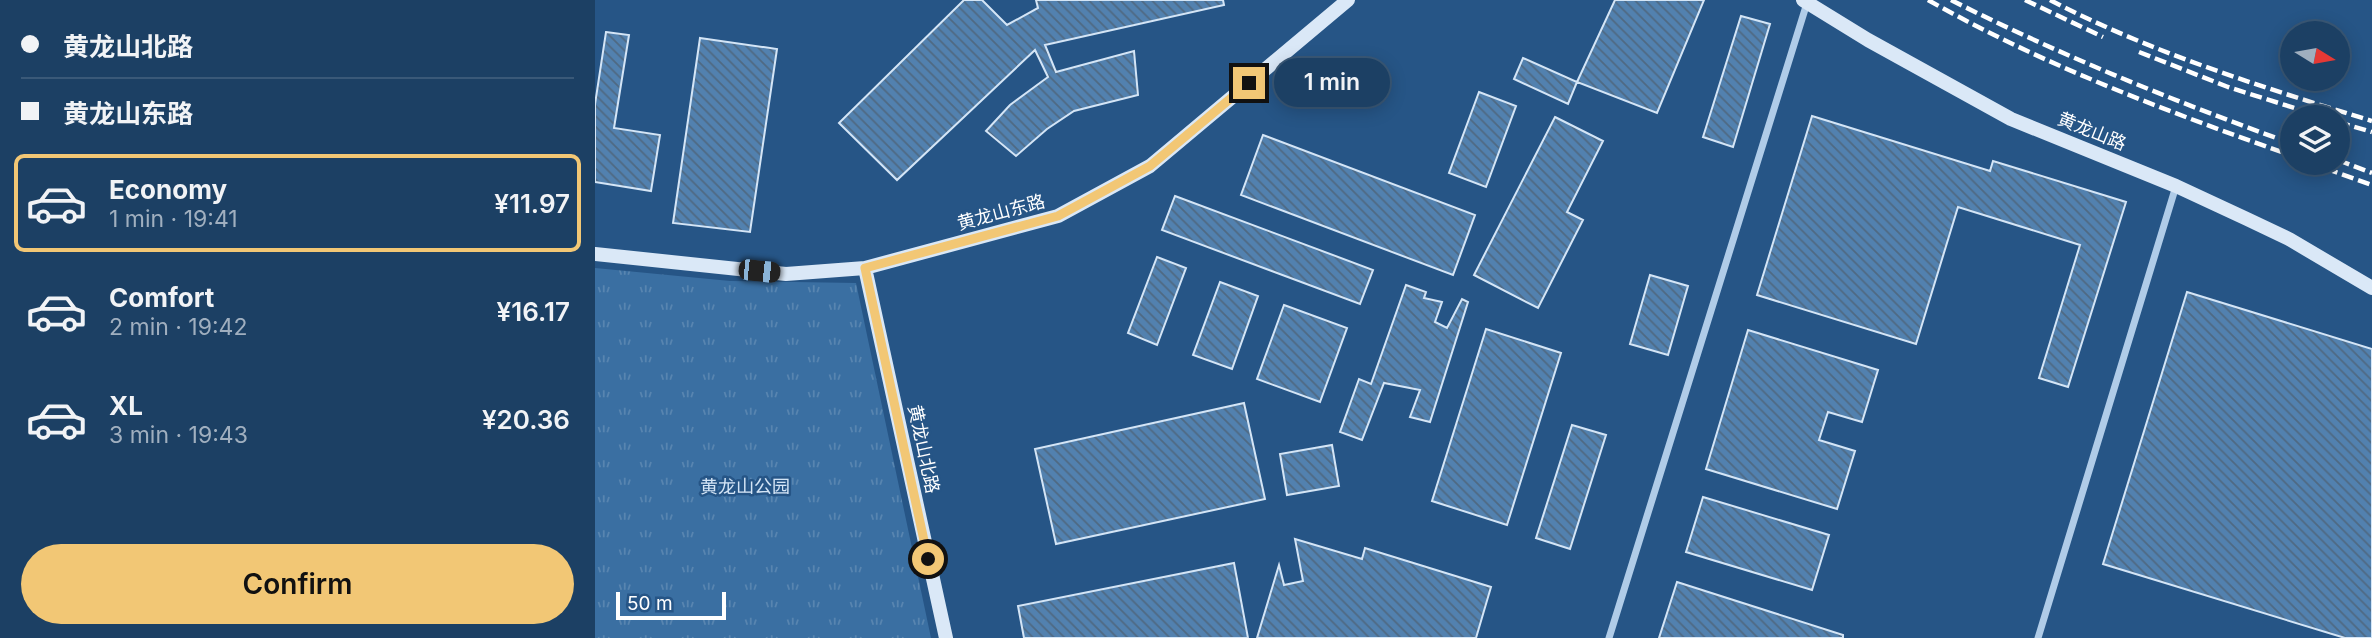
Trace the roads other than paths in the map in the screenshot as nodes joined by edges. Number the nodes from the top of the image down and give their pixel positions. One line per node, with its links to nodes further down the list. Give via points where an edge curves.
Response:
1 (1348, 0): 5 (street, 黄龙山东路, via 1150,166 1058,216)
2 (1805, 1): 3 (street, 黄龙山路, via 2011,119); 8 (street)
3 (2176, 186): 6 (street, 黄龙山路, via 2289,239); 9 (street)
4 (595, 254): 5 (street, 黄龙山东路, via 786,274)
5 (865, 268): 7 (street, 黄龙山北路)
6 (2372, 288)
7 (946, 638)
8 (1609, 638)
9 (2038, 638)

